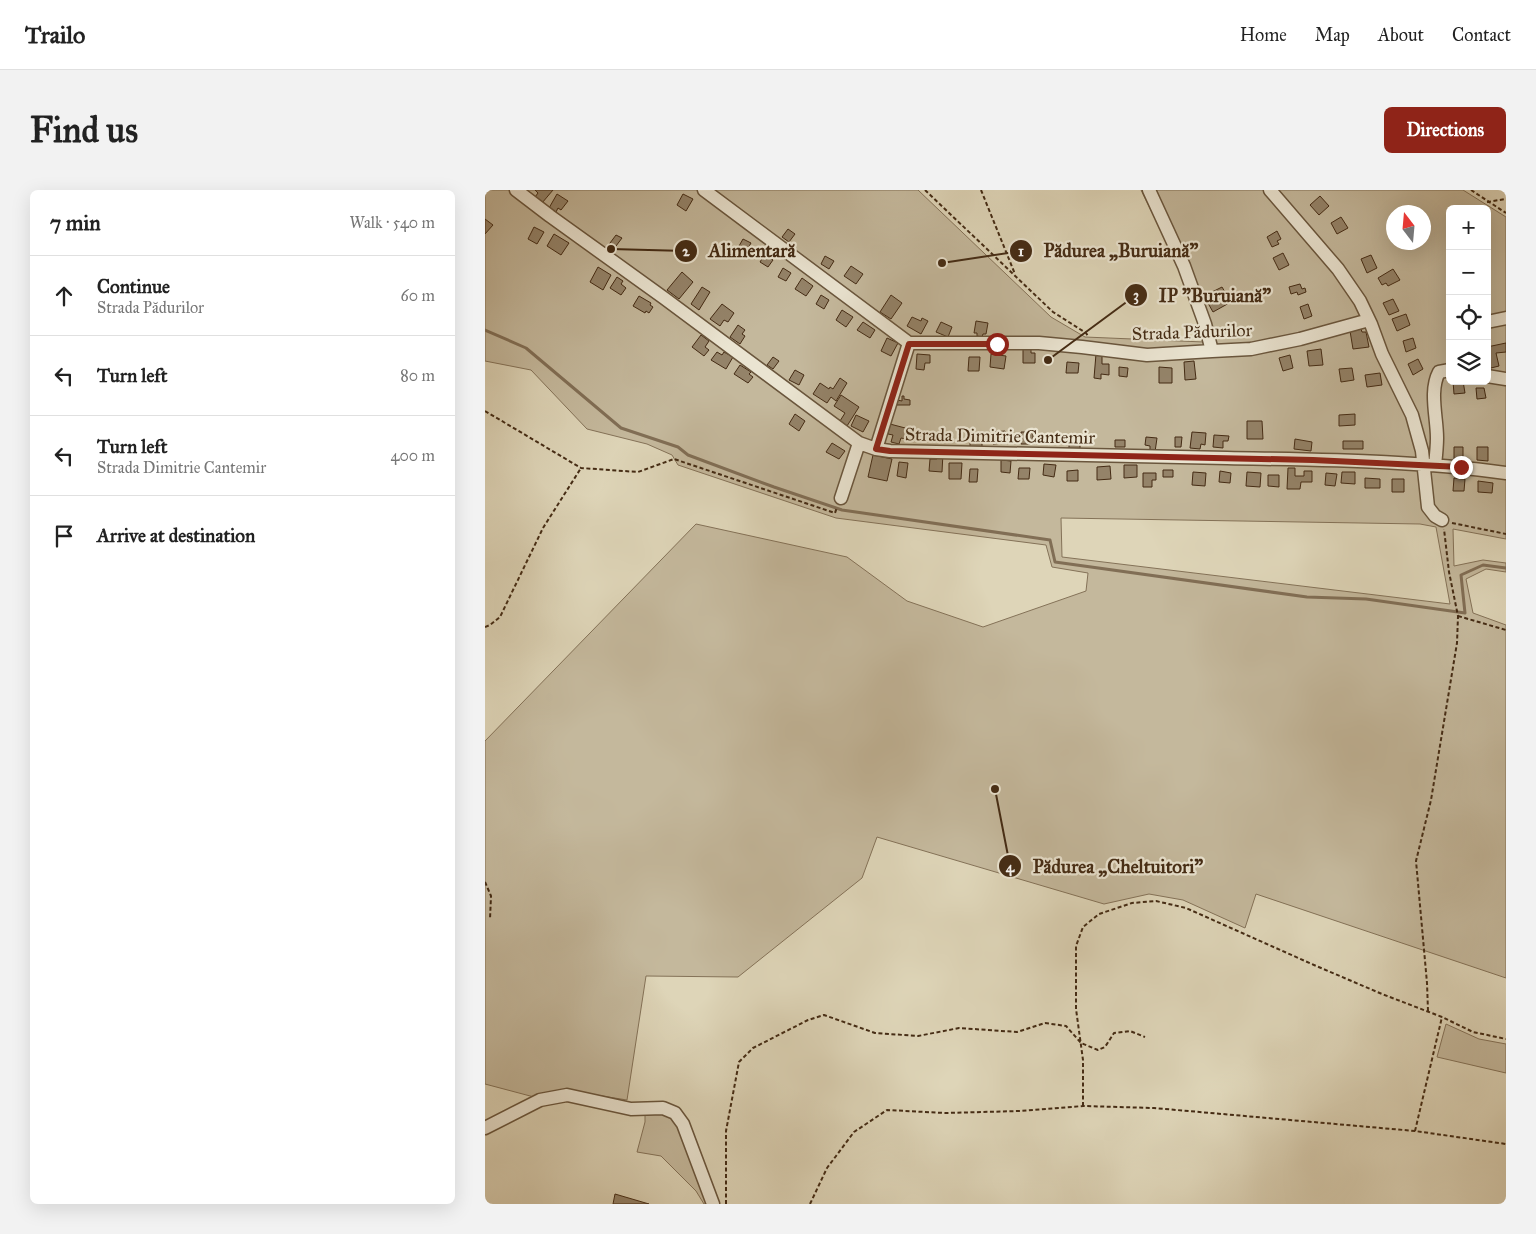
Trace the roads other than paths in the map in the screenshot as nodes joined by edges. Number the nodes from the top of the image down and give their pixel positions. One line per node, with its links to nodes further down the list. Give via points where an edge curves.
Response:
1 (517, 190): 13 (street, Strada Dimitrie Cantemir)
2 (704, 190): 8 (street)
3 (1149, 190): 9 (street, via 1184,266)
4 (1270, 190): 6 (street, via 1338,269)
5 (1506, 318): 7 (street)
6 (1369, 320): 9 (street, Strada Pădurilor, via 1261,347); 15 (street, via 1412,415)
7 (1491, 321)
8 (909, 344): 9 (street, Strada Pădurilor, via 1039,343 1147,355); 14 (street)
9 (1212, 351)
10 (1446, 371): 15 (street, via 1439,372 1435,380 1437,438)
11 (1491, 377): 12 (street)
12 (1506, 379)
13 (859, 443): 14 (street, Strada Dimitrie Cantemir); 17 (street)
14 (876, 449): 15 (street, Strada Dimitrie Cantemir)
15 (1430, 465): 16 (street, Strada Dimitrie Cantemir); 18 (street, via 1428,508)
16 (1506, 474)
17 (841, 498)
18 (1442, 520)
19 (485, 1128): 20 (street, via 540,1100 567,1095 631,1109 663,1108 675,1113 683,1124)
20 (713, 1204)

